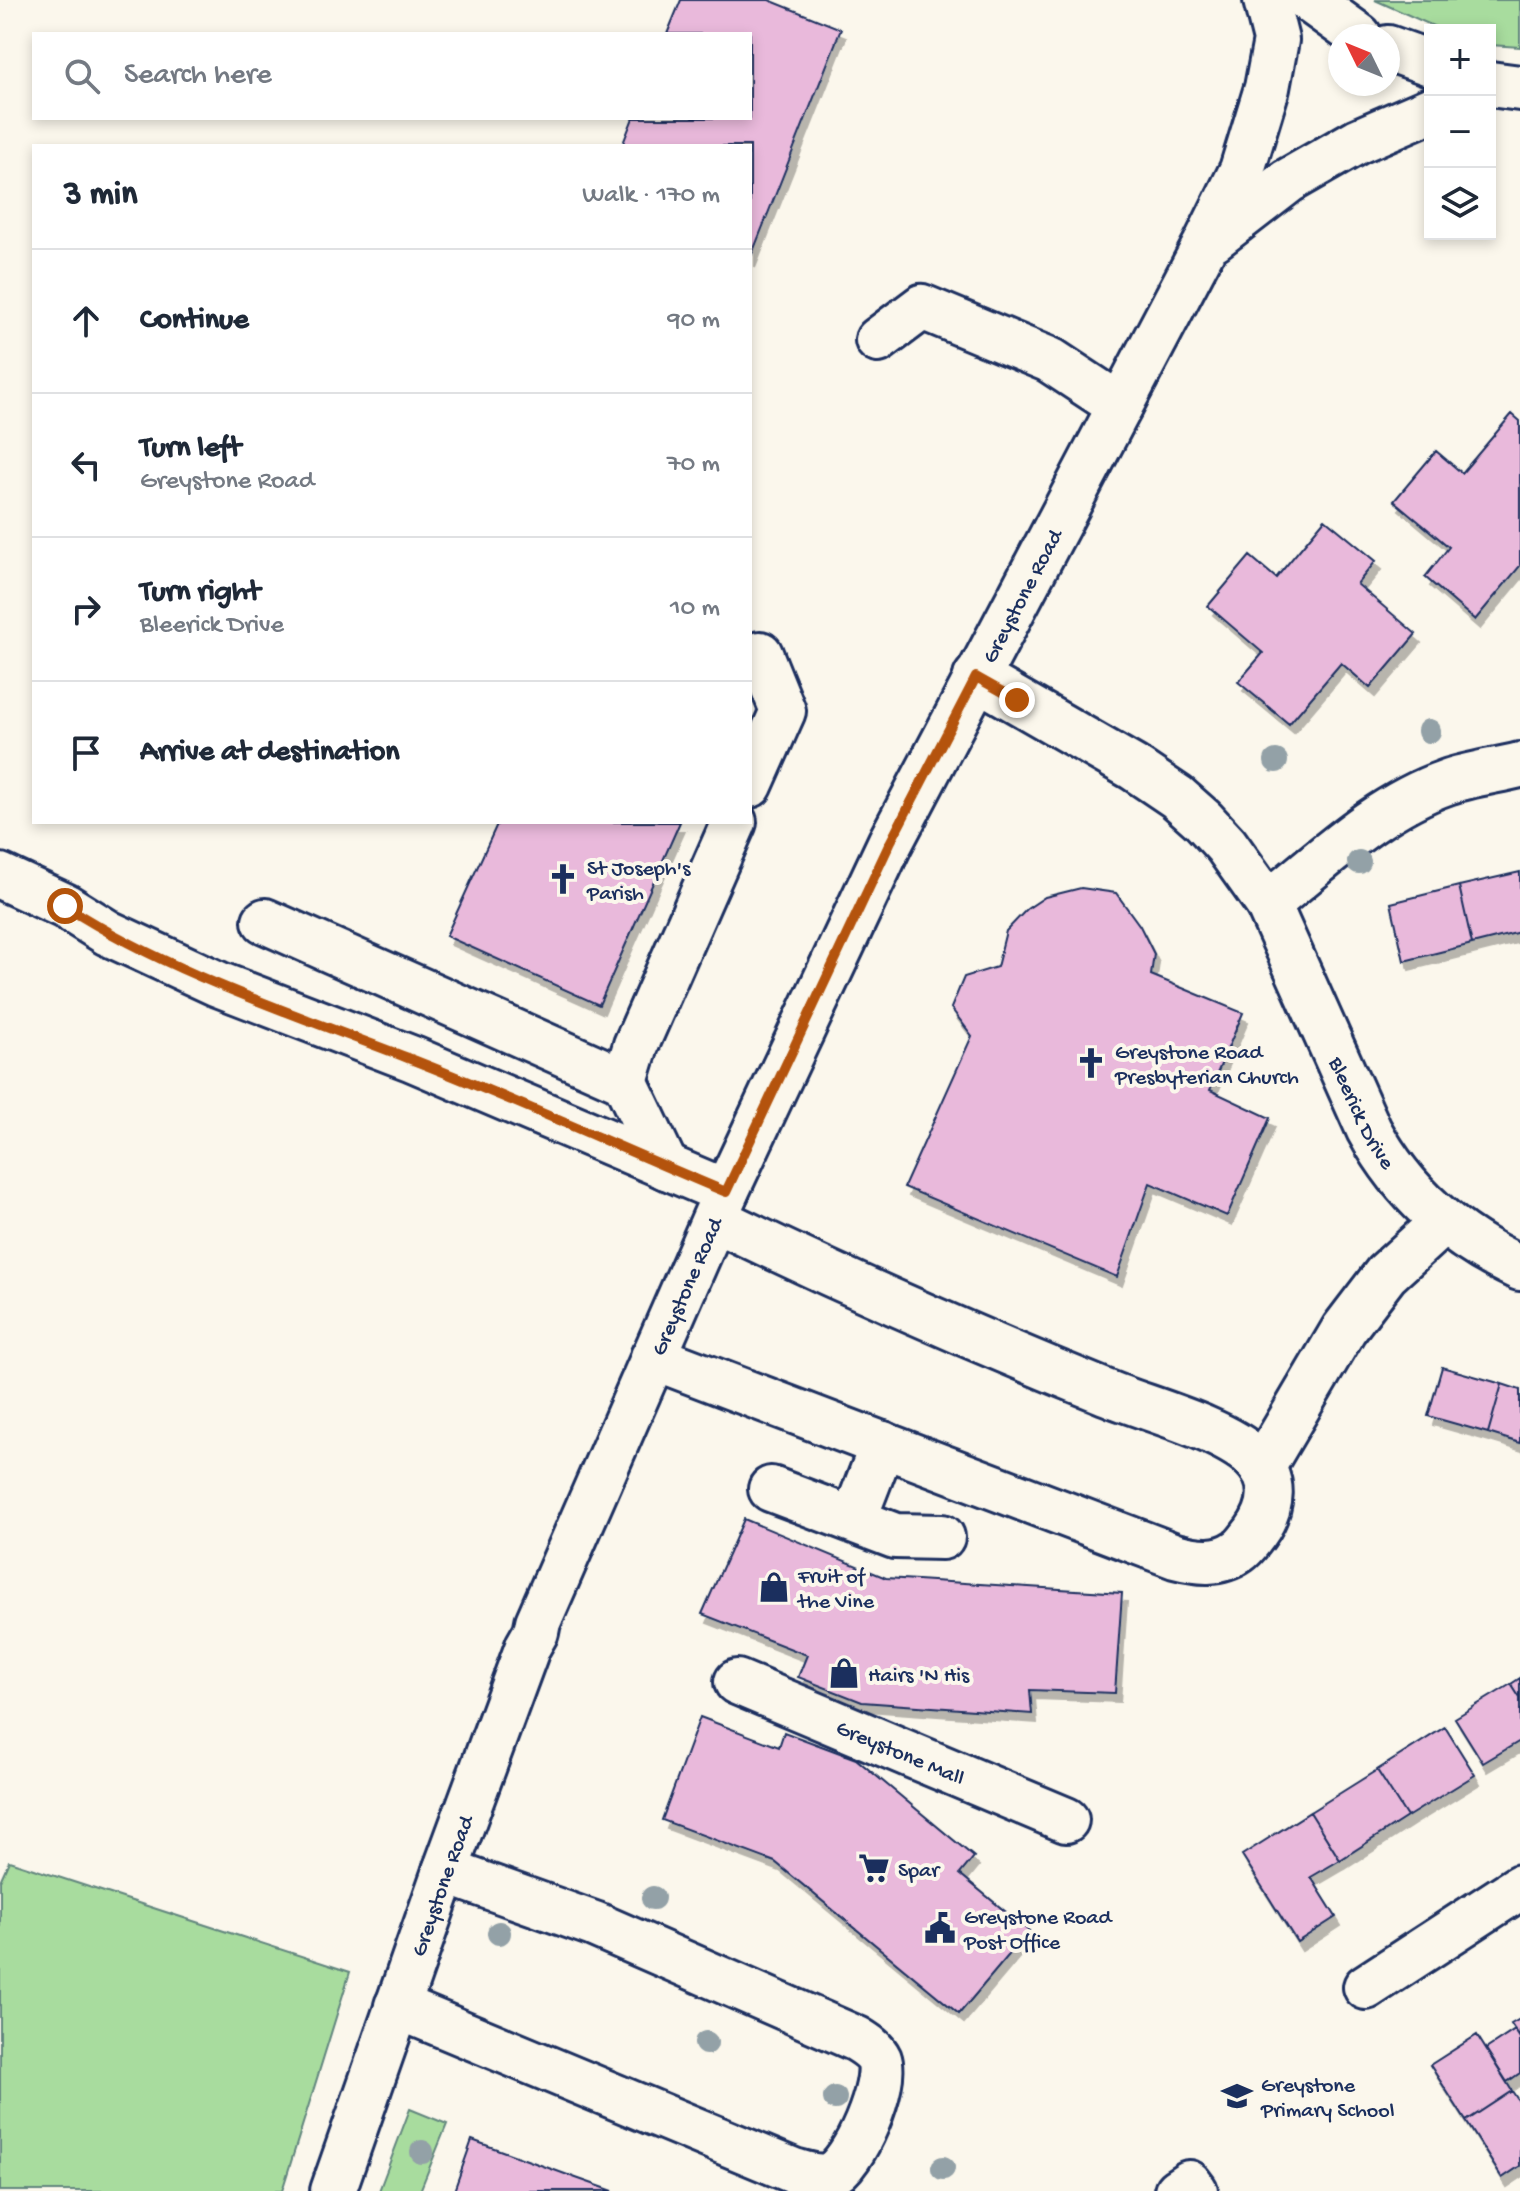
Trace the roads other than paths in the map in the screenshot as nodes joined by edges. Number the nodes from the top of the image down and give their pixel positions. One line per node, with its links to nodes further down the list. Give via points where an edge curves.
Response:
1 (1266, 0): 9 (main road, Greystone Road, via 1276,40 1267,88 1242,170)
2 (1309, 0): 3 (main road)
3 (1342, 24)
4 (1400, 52): 5 (main road)
5 (1424, 61)
6 (1496, 86): 7 (main road)
7 (1520, 88)
8 (1424, 113): 9 (main road, Greystone Road, via 1358,141 1288,181)
9 (1205, 245): 11 (main road, Greystone Road)
10 (878, 340): 11 (main road, via 922,307 1050,360)
11 (1120, 406): 13 (main road, Greystone Road)
12 (760, 654): 15 (main road, via 783,711)
13 (976, 677): 18 (main road, Bleerick Drive, via 1177,797 1226,845); 22 (main road, Greystone Road, via 890,843)
14 (1520, 765): 18 (main road, via 1447,782 1396,805)
15 (752, 781)
16 (733, 824): 20 (main road)
17 (0, 876): 21 (main road, via 218,984 413,1059)
18 (1268, 904): 23 (main road, Bleerick Drive, via 1385,1159)
19 (265, 921): 20 (main road)
20 (625, 1081): 21 (main road)
21 (666, 1167): 22 (main road)
22 (721, 1206): 25 (main road, Greystone Road); 27 (main road, via 831,1275 1209,1432 1243,1450)
23 (1443, 1222): 24 (main road, Bleerick Drive); 27 (main road, via 1386,1274 1344,1329)
24 (1520, 1268)
25 (653, 1357): 26 (main road); 33 (main road, Greystone Road, via 528,1646)
26 (883, 1444): 27 (main road, via 1175,1556 1206,1561 1226,1559 1243,1548 1259,1526 1271,1490); 29 (main road)
27 (1262, 1468)
28 (771, 1489): 29 (main road)
29 (854, 1519): 30 (main road, via 895,1536)
30 (942, 1537)
31 (737, 1682): 32 (main road, Greystone Mall)
32 (1066, 1820)
33 (445, 1871): 36 (main road, Greystone Road); 37 (main road, via 594,1924 871,2048 879,2059 880,2076 870,2116 853,2149)
34 (1520, 1887): 35 (main road)
35 (1366, 1987)
36 (397, 2006): 37 (main road, via 794,2171); 38 (main road, Greystone Road)
37 (849, 2181)
38 (333, 2191)
39 (1177, 2191): 40 (main road, via 1189,2183)
40 (1195, 2191)

